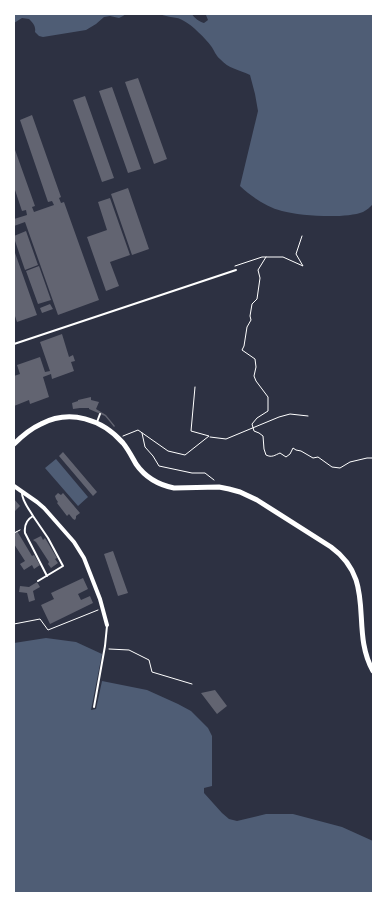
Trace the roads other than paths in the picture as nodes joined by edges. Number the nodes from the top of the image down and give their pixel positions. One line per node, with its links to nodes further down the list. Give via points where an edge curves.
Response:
1 (236, 270): 2 (lane)
2 (14, 344)
3 (100, 414): 4 (lane)
4 (97, 422): 5 (street, via 73,417 52,419 33,428); 12 (street, via 118,438 139,468 156,482 174,488 219,487 240,492 257,500 340,554 352,569 358,583 364,644)
5 (14, 444)
6 (14, 486): 7 (street)
7 (22, 492): 8 (lane); 11 (street, via 47,510 80,551)
8 (33, 516): 9 (lane, via 25,523 25,533); 9 (lane, via 63,566)
9 (47, 576): 10 (lane)
10 (38, 581)
11 (108, 625): 13 (lane)
12 (373, 671)
13 (94, 707)

